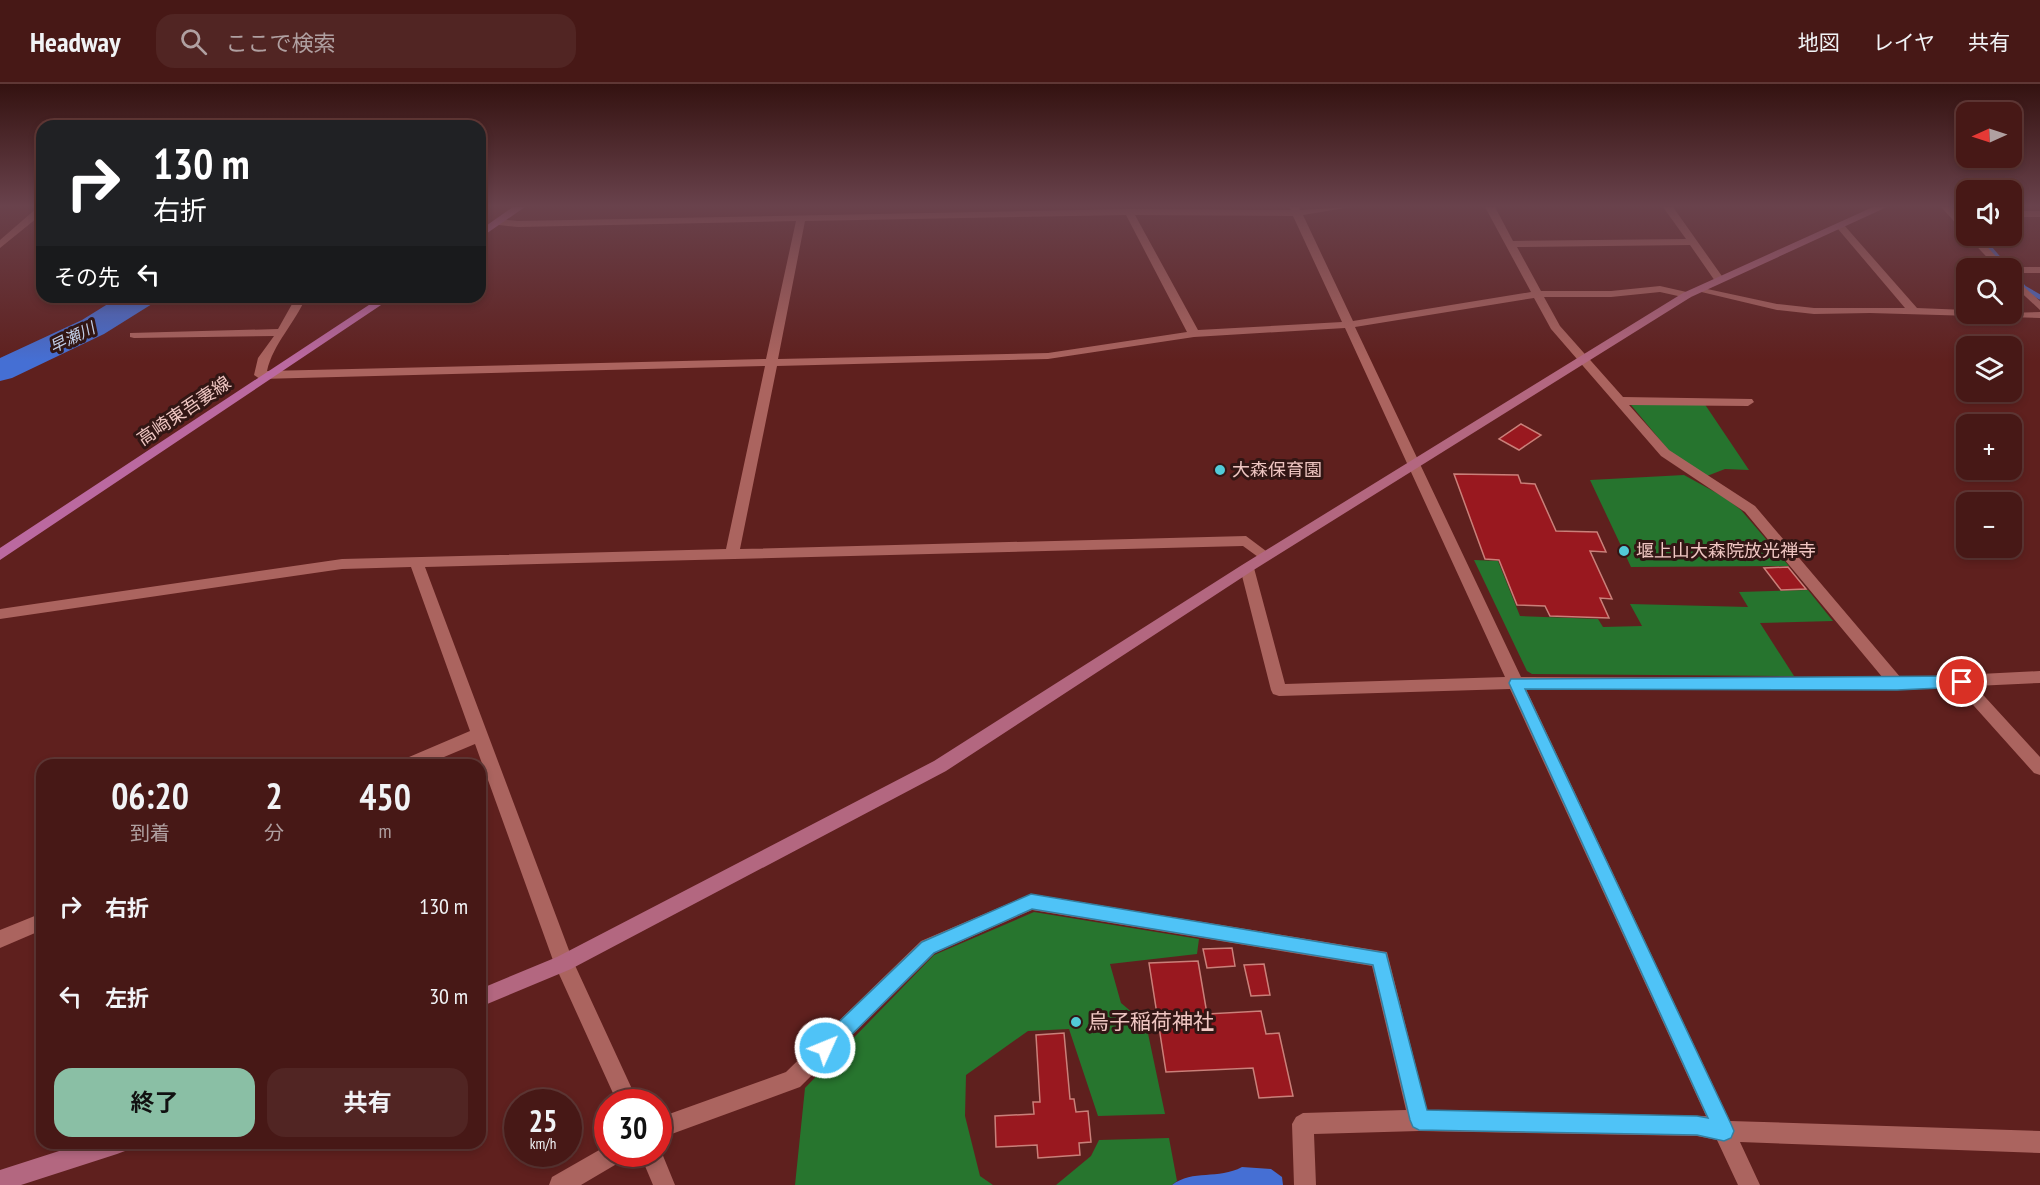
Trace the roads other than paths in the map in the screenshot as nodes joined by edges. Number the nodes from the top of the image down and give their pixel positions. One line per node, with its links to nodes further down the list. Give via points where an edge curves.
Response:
1 (793, 258): 24 (street)
2 (1154, 258): 21 (street)
3 (1317, 258): 19 (street)
4 (1517, 258): 13 (street)
5 (1705, 258): 10 (street)
6 (1767, 258): 10 (street)
7 (1868, 258): 17 (street)
8 (2022, 270): 9 (street)
9 (2040, 270)
10 (1719, 279): 12 (street)
11 (2022, 289): 16 (street)
12 (1692, 293): 13 (street, via 1660,289 1611,294); 17 (street, via 1804,310); 23 (street)
13 (1536, 294): 19 (street); 23 (street, via 1555,327)
14 (298, 303): 20 (street)
15 (379, 303): 25 (main road, 高崎東吾妻線)
16 (2040, 307)
17 (1915, 312): 18 (street)
18 (2040, 315)
19 (1347, 325): 21 (street); 28 (street)
20 (282, 332): 22 (street); 25 (street, via 261,366 260,375)
21 (1194, 334): 24 (street, via 1048,356)
22 (134, 335)
23 (1583, 359): 26 (street); 28 (street)
24 (770, 363): 25 (street); 29 (street)
25 (272, 375): 30 (main road, 高崎東吾妻線)
26 (1619, 401): 27 (street); 38 (street, via 1665,453 1750,509)
27 (1748, 402)
28 (1416, 465): 31 (street); 37 (street)
29 (732, 554): 31 (street, via 1246,541); 32 (street)
30 (0, 555)
31 (1265, 558): 33 (street)
32 (416, 562): 34 (street, via 290,569); 39 (street)
33 (1247, 568): 37 (street, via 1279,690); 44 (street, via 940,766)
34 (0, 614)
35 (2040, 677): 36 (street)
36 (1962, 682): 38 (street); 41 (street)
37 (1516, 683): 38 (street); 49 (street)
38 (1897, 684)
39 (481, 734): 40 (street); 44 (street)
40 (422, 759)
41 (2040, 768)
42 (36, 924): 43 (street)
43 (0, 939)
44 (564, 963): 45 (street); 46 (street)
45 (486, 996)
46 (622, 1089)
47 (1419, 1120): 48 (street, via 1380,958 1031,902 928,947 793,1080); 49 (street, via 1697,1125); 57 (street, via 1303,1124)
48 (672, 1124)
49 (1724, 1131): 50 (street); 58 (street)
50 (2040, 1142)
51 (99, 1149): 54 (street)
52 (594, 1165): 55 (street)
53 (656, 1167): 56 (street)
54 (0, 1181)
55 (560, 1185)
56 (664, 1185)
57 (1305, 1185)
58 (1749, 1185)

